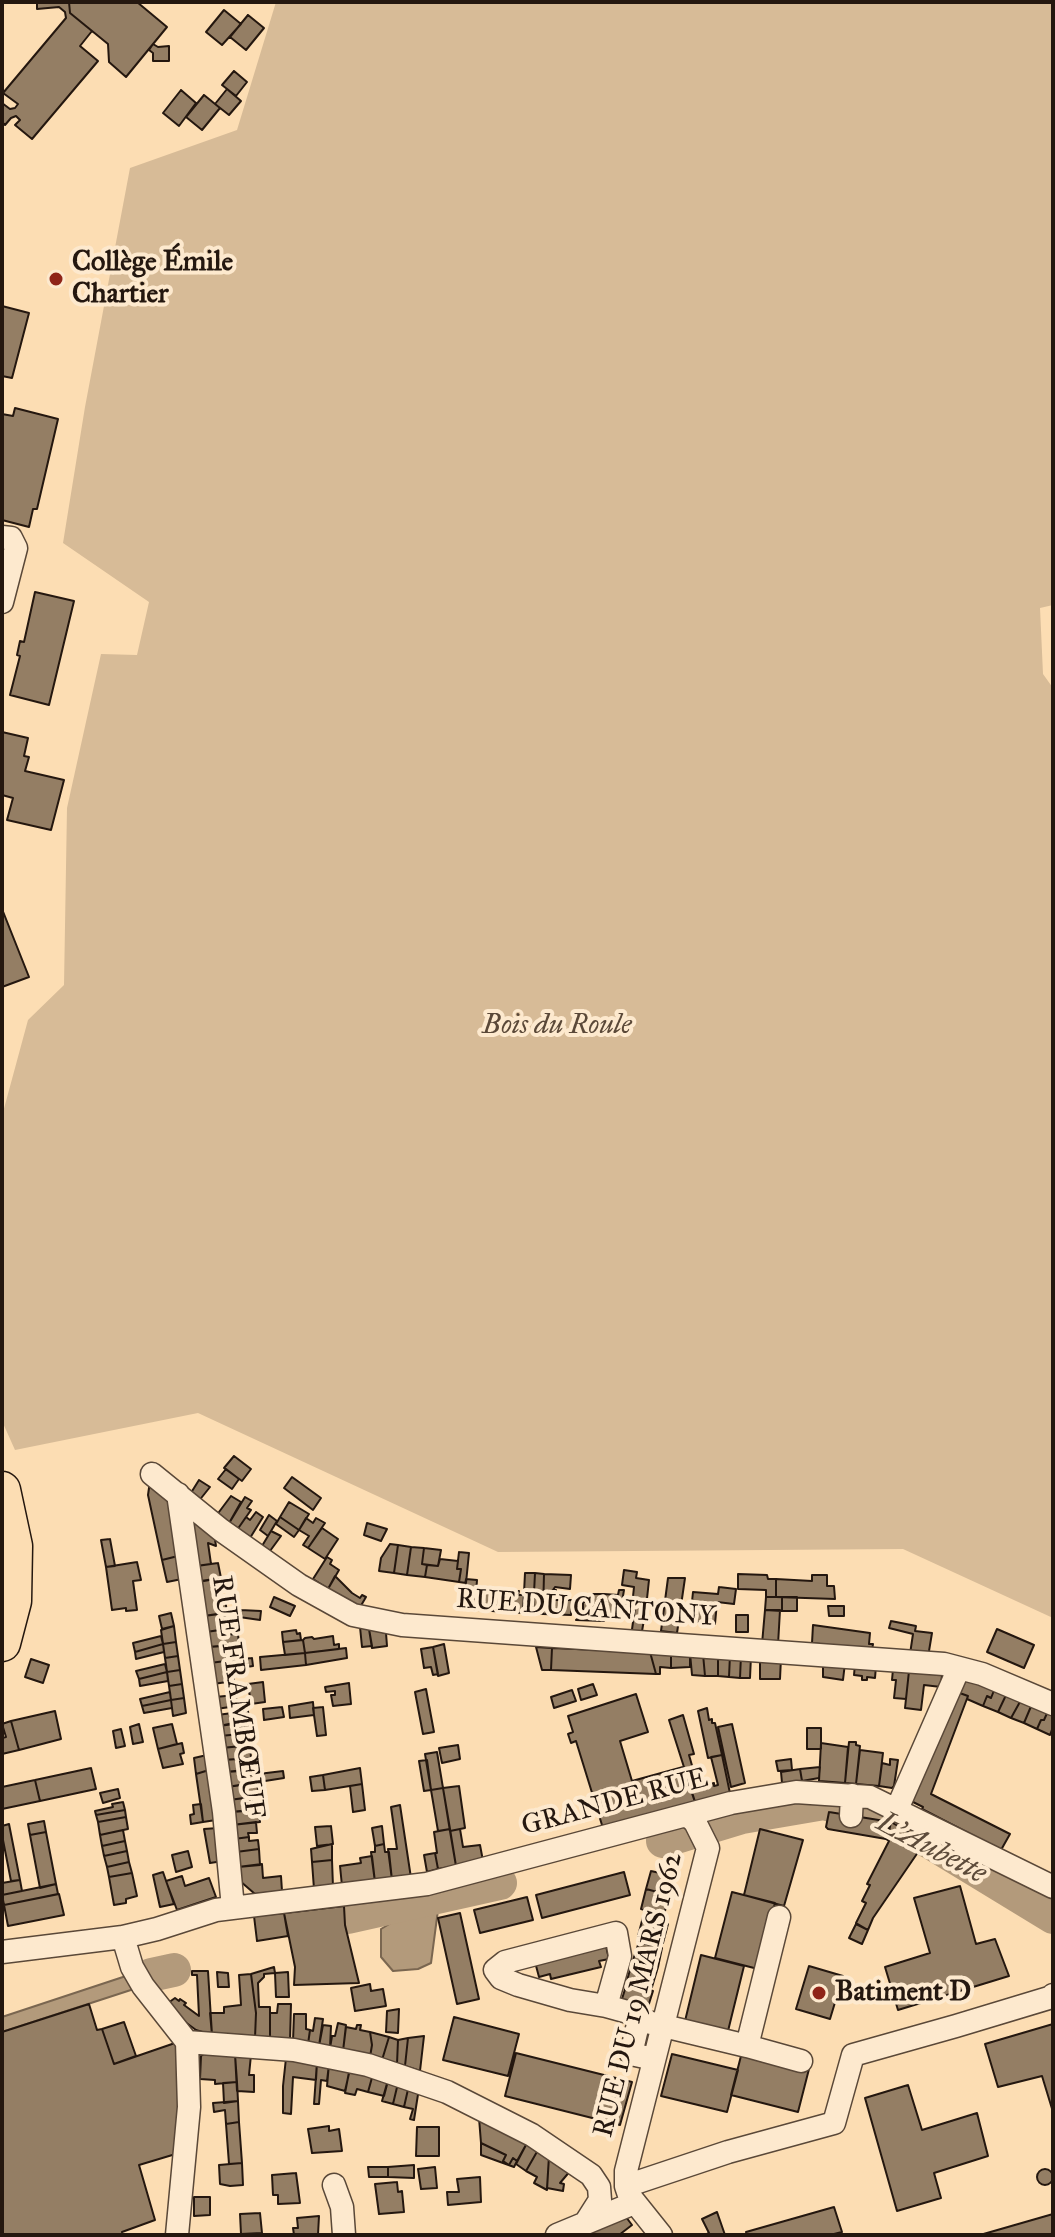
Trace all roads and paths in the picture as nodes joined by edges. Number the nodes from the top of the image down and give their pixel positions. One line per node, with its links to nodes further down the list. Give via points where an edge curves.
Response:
1 (2, 537): 2 (street, via 11,538 16,548)
2 (4, 588)
3 (152, 1474): 5 (street, RUE DU CANTONY)
4 (2, 1490): 6 (main road, via 14,1546 13,1601)
5 (178, 1494): 7 (street, RUE DU CANTONY, via 299,1585 353,1615 402,1625); 12 (street, RUE FRAMBŒUF)
6 (2, 1643)
7 (959, 1668): 8 (street, RUE DU CANTONY); 9 (street)
8 (1053, 1704)
9 (897, 1809): 10 (street, GRANDE RUE, via 870,1797 852,1806 796,1792 731,1803); 11 (street, GRANDE RUE)
10 (691, 1818): 12 (street, GRANDE RUE, via 427,1884); 19 (street, RUE DU 19 MARS 1962, via 708,1848)
11 (1053, 1887)
12 (233, 1908): 14 (street, GRANDE RUE)
13 (779, 1917): 21 (street)
14 (123, 1937): 15 (street, GRANDE RUE); 20 (street, via 140,1979)
15 (2, 1952)
16 (1053, 1995): 25 (street, via 853,2055 834,2123 728,2152)
17 (606, 2006): 17 (street, via 620,1956 616,1933 505,1962 495,1970 518,1985); 18 (street)
18 (639, 2020): 19 (street); 22 (street, via 631,2054)
19 (664, 2025): 21 (street); 22 (street, RUE DU 19 MARS 1962)
20 (187, 2042): 26 (street, via 294,2050 368,2065 447,2092 532,2135 591,2175 600,2200); 27 (street, via 189,2107)
21 (747, 2046): 23 (street)
22 (654, 2059): 25 (street, RUE DU 19 MARS 1962, via 626,2171)
23 (801, 2061)
24 (334, 2185): 28 (street)
25 (630, 2194): 26 (street); 30 (street)
26 (586, 2222): 29 (street)
27 (177, 2235)
28 (344, 2235)
29 (557, 2235)
30 (661, 2235)

